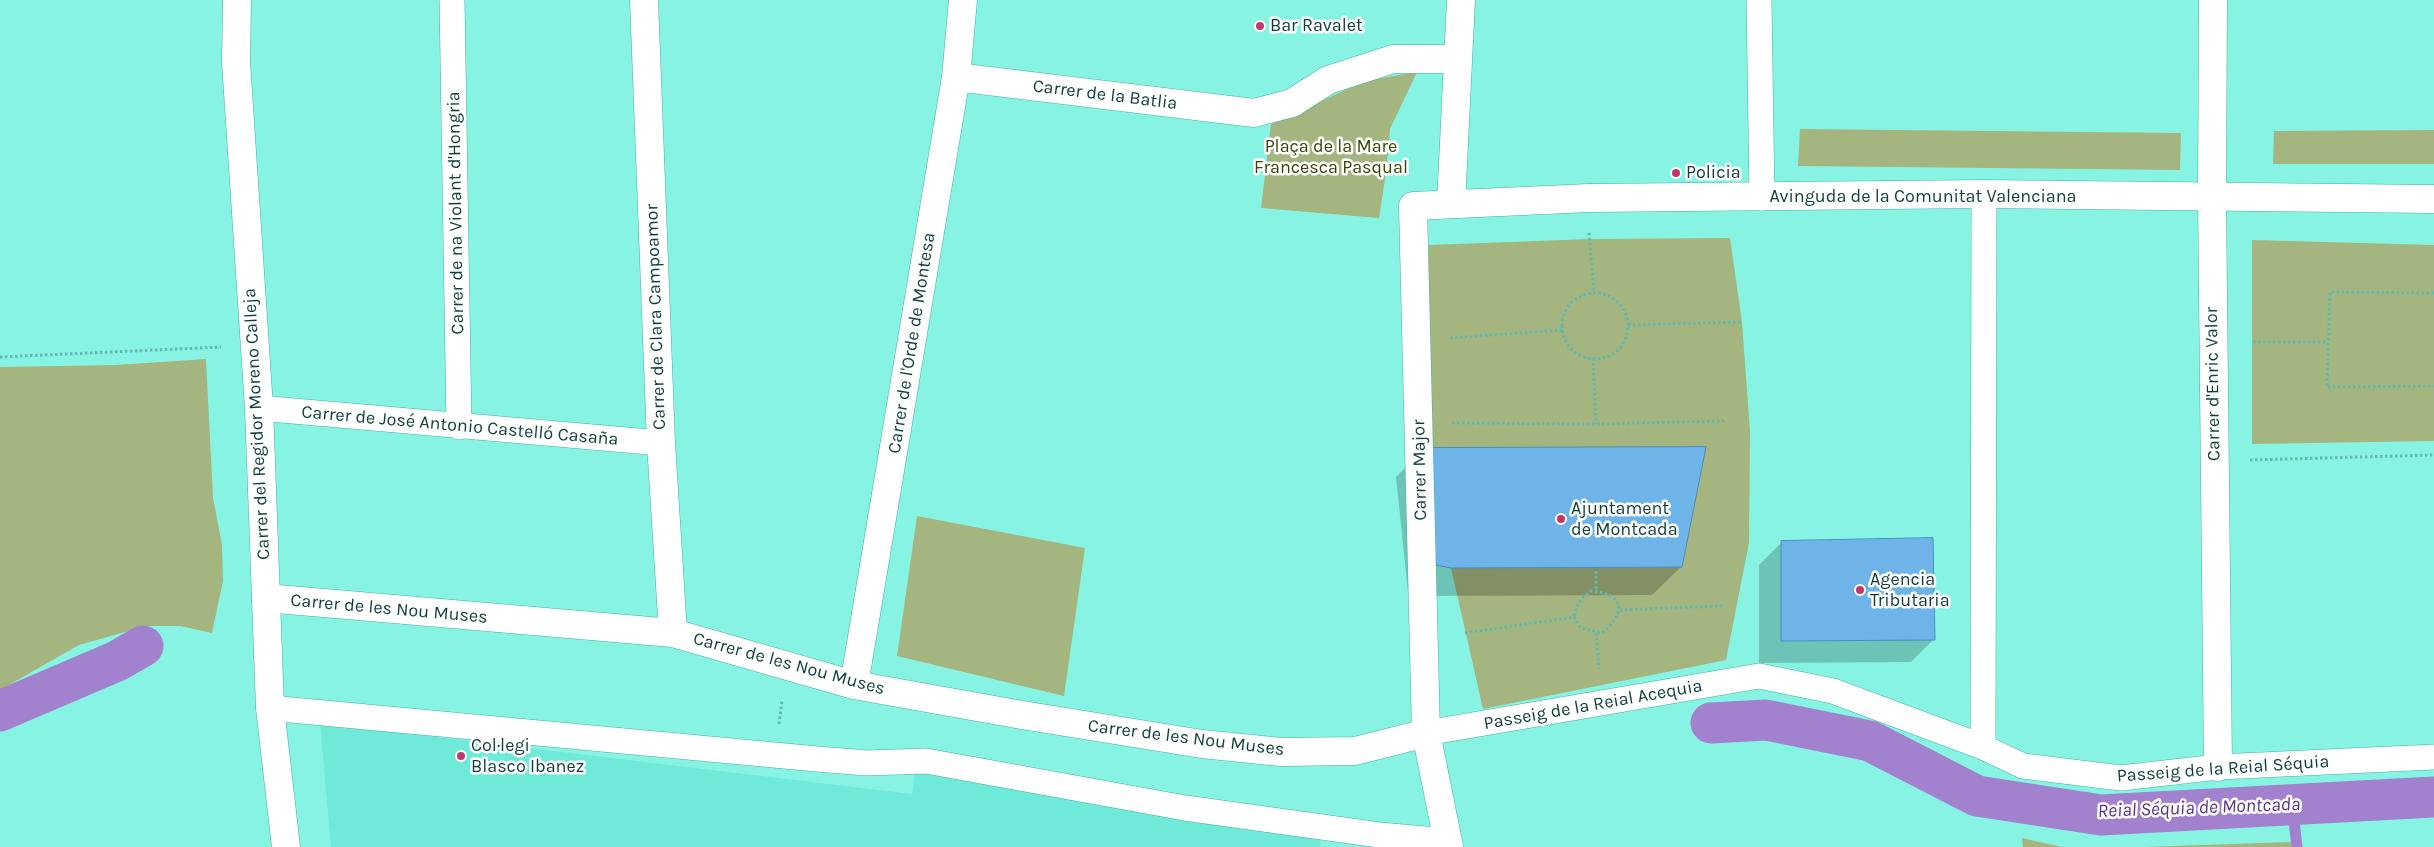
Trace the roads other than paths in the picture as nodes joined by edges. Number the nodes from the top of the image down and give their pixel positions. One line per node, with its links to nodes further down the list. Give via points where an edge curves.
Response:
1 (237, 0): 16 (street, Carrer del Regidor Moreno Calleja, via 236,62)
2 (452, 0): 17 (street, Carrer de na Violant d'Hongria)
3 (644, 0): 18 (street, Carrer de Clara Campoamor)
4 (963, 0): 9 (street, Carrer de l'Orde de Montesa)
5 (1461, 0): 8 (street)
6 (1759, 0): 12 (street)
7 (2213, 0): 11 (street, Carrer d'Enric Valor)
8 (1457, 59): 9 (street, Carrer de la Batlia, via 1393,59 1328,80 1292,103 1254,113); 14 (street)
9 (956, 77): 22 (street, Carrer de l'Orde de Montesa)
10 (1984, 194): 11 (street, Avinguda de la Comunitat Valenciana); 12 (street, Avinguda de la Comunitat Valenciana); 25 (street)
11 (2212, 197): 13 (street, Avinguda de la Comunitat Valenciana); 27 (street, Carrer d'Enric Valor)
12 (1762, 198): 14 (street, Avinguda de la Comunitat Valenciana, via 1589,198)
13 (2434, 199)
14 (1451, 204): 15 (street, Avinguda de la Comunitat Valenciana)
15 (1413, 206): 24 (street, Carrer Major)
16 (259, 408): 17 (street, Carrer de José Antonio Castelló Casaña); 19 (street, Carrer del Regidor Moreno Calleja)
17 (459, 427): 18 (street, Carrer de José Antonio Castelló Casaña)
18 (661, 443): 20 (street, Carrer de Clara Campoamor)
19 (266, 598): 20 (street, Carrer de les Nou Muses); 23 (street, Carrer del Regidor Moreno Calleja)
20 (673, 633): 22 (street, Carrer de les Nou Muses)
21 (1759, 676): 24 (street, Passeig de la Reial Acequia); 25 (street, Passeig de la Reial Séquia, via 1833,691)
22 (854, 685): 24 (street, Carrer de les Nou Muses, via 1202,744 1281,752 1355,751)
23 (270, 708): 28 (street, via 817,759 926,761 1185,808 1379,834); 29 (street, Carrer del Regidor Moreno Calleja)
24 (1426, 733): 28 (street, Carrer Major)
25 (1983, 747): 27 (street, Passeig de la Reial Séquia, via 2023,766 2121,778)
26 (2434, 758): 27 (street, Passeig de la Reial Séquia)
27 (2218, 767)
28 (1447, 834)
29 (286, 847)

